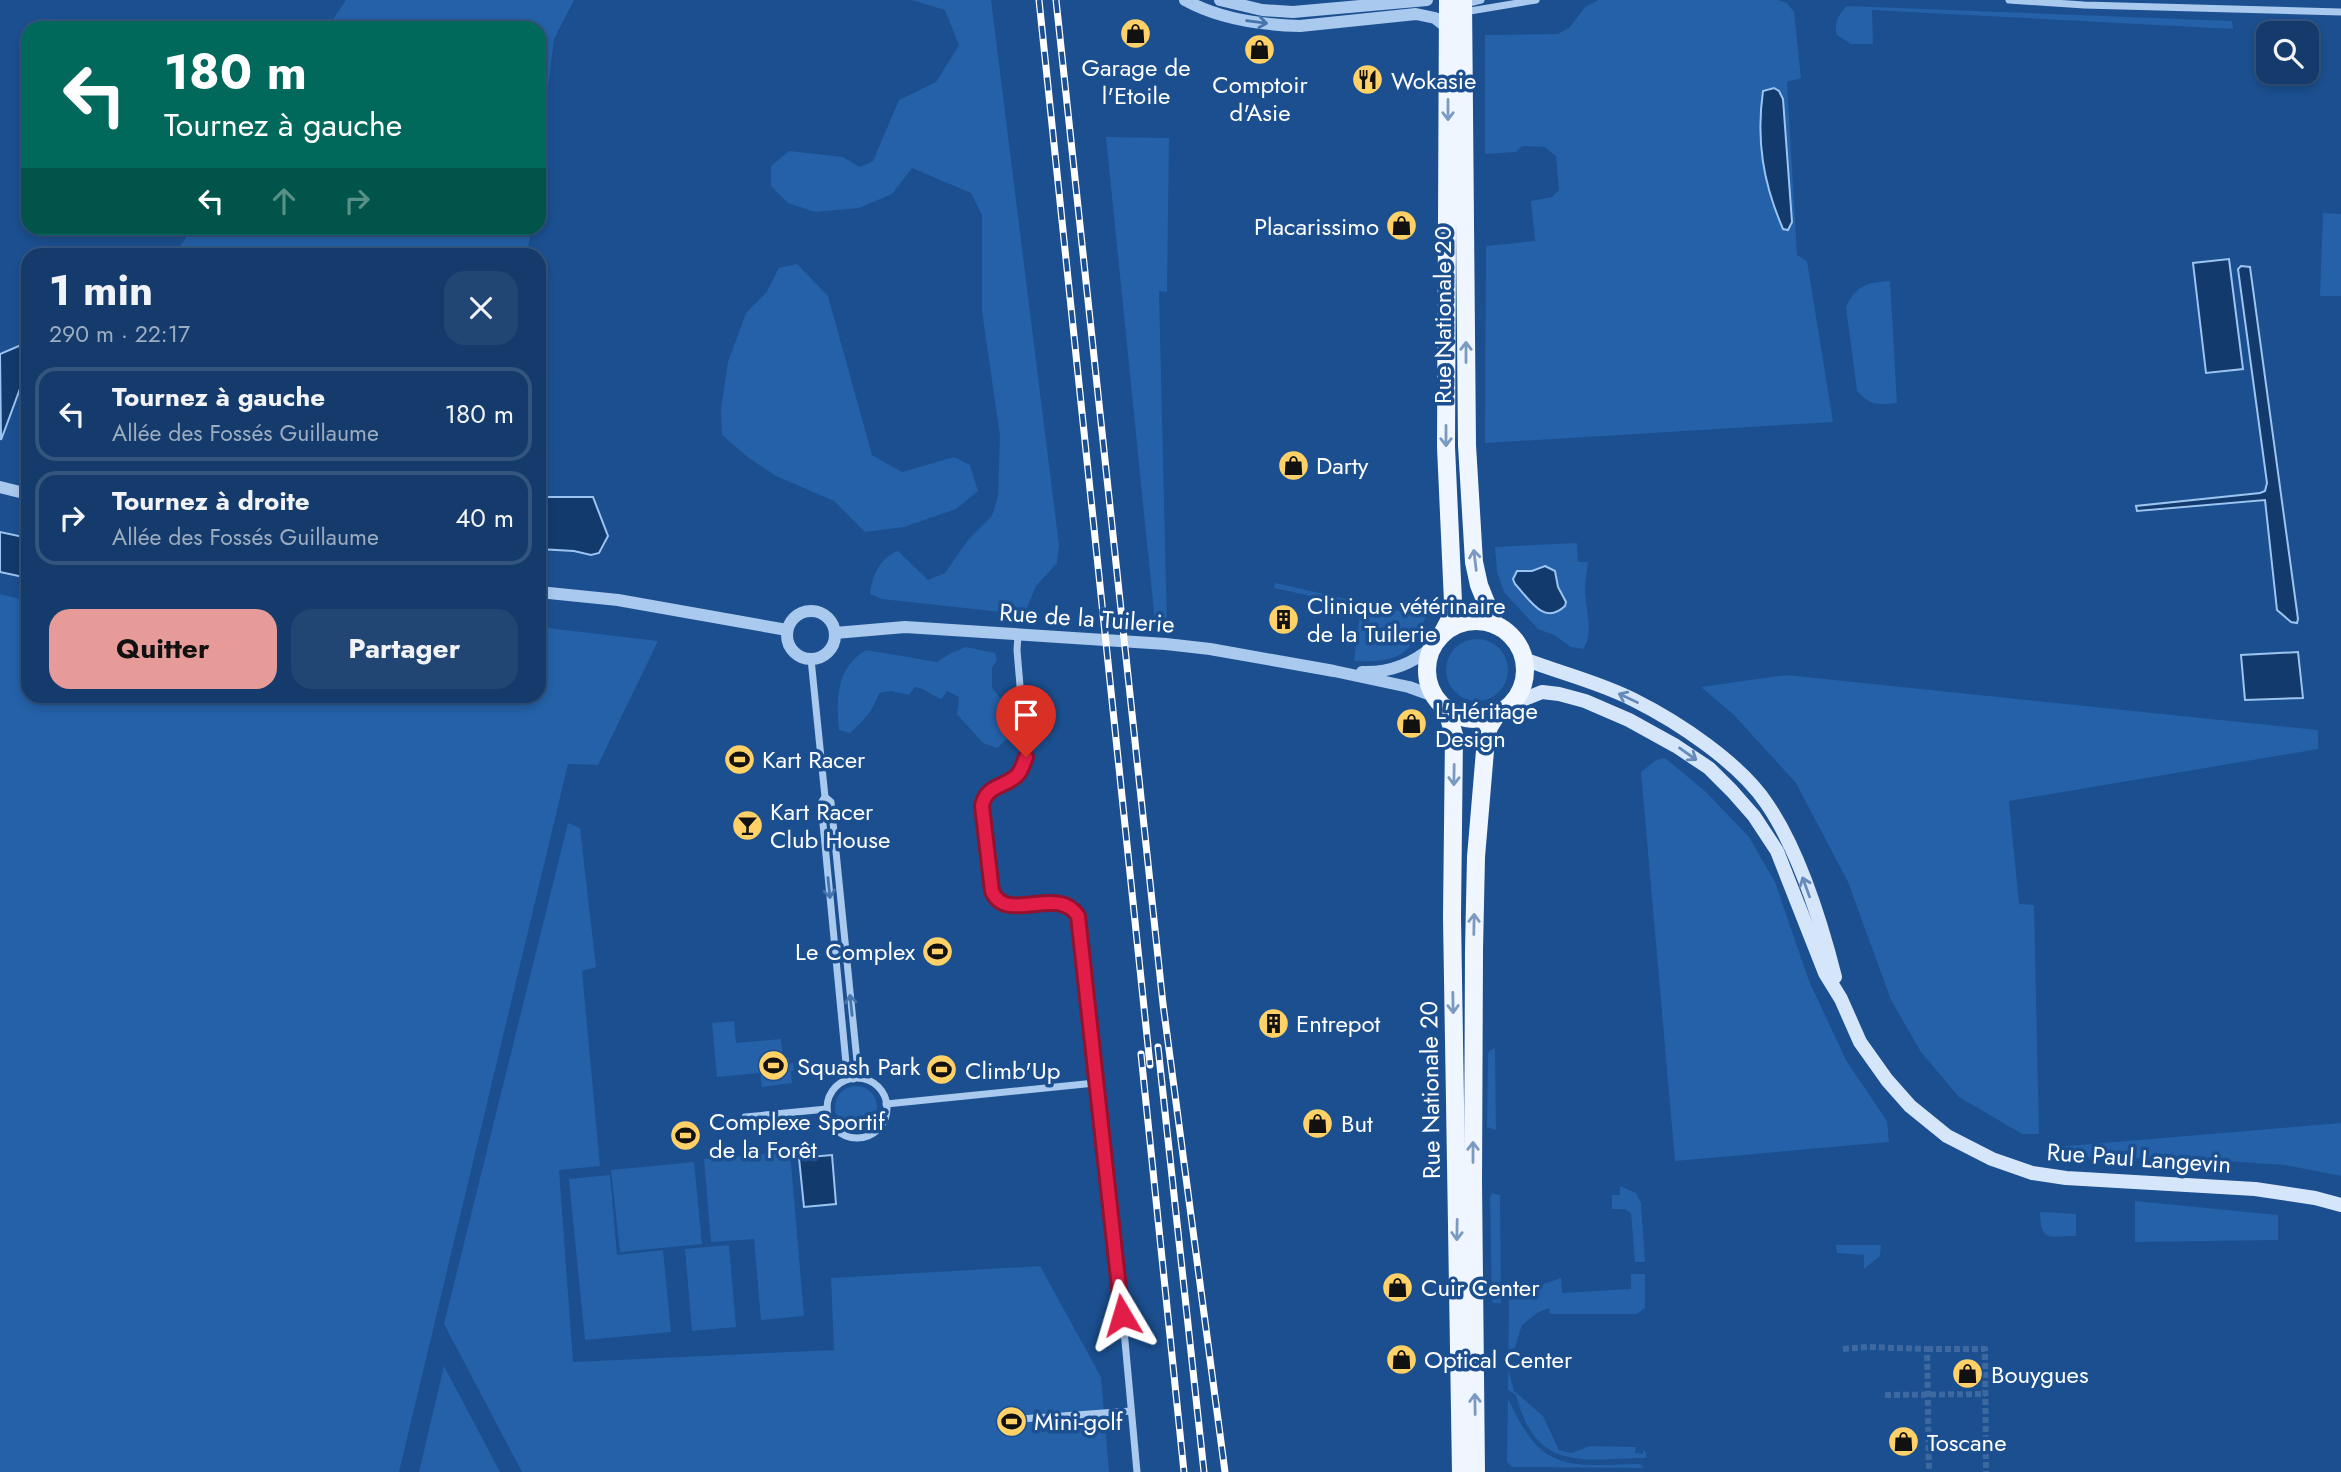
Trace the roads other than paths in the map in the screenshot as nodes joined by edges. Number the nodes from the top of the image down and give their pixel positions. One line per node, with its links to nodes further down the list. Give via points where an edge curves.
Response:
1 (1185, 0): 11 (street, one-way to 11, via 1240,20)
2 (1220, 0): 3 (street, via 1293,12)
3 (1427, 0)
4 (1536, 0): 8 (street)
5 (2009, 0): 7 (street)
6 (2255, 0): 9 (street)
7 (2084, 2): 9 (street)
8 (1461, 5): 11 (street, via 1307,18); 12 (main road, Rue Nationale 20); 16 (main road, Rue Nationale 20, one-way to 8, via 1474,562 1467,445)
9 (2255, 10): 10 (street)
10 (2341, 12)
11 (1285, 26): 12 (street, via 1416,15 1435,18)
12 (1449, 35): 20 (main road, Rue Nationale 20, one-way to 20, via 1446,447 1453,602 1450,619)
13 (0, 487): 14 (street)
14 (21, 492)
15 (546, 593): 17 (street, via 618,600)
16 (1496, 625): 20 (main road, via 1467,622 1454,626); 22 (main road, via 1514,639)
17 (787, 630): 18 (street, via 793,619 811,611 830,620); 21 (street, via 792,650)
18 (835, 633): 19 (street, Rue de la Tuilerie, via 905,627); 21 (street, via 831,648)
19 (1024, 636): 23 (street, Rue de la Tuilerie, via 1166,644); 31 (street, via 1017,650 1026,757 1018,774 993,788 982,806 992,891 1005,905 1061,903 1078,916)
20 (1437, 641): 23 (street, Rue de la Tuilerie, via 1409,664 1395,669); 25 (main road, via 1427,663 1428,681)
21 (811, 659): 30 (street, via 825,797 831,802 857,1061)
22 (1524, 659): 24 (main road, Rue Paul Langevin); 26 (main road, via 1521,690)
23 (1334, 671): 25 (street, Rue de la Tuilerie, via 1409,687)
24 (1601, 685): 27 (main road); 29 (main road, Rue Paul Langevin, one-way to 24, via 1788,839 1766,802 1699,739)
25 (1440, 702): 28 (main road, via 1471,719); 39 (main road, Rue Nationale 20, one-way to 39, via 1454,735 1452,908)
26 (1512, 704): 27 (main road, Rue Paul Langevin, via 1549,692); 28 (main road)
27 (1601, 707): 29 (main road, Rue Paul Langevin, one-way to 29, via 1698,761 1754,816 1777,851 1825,973)
28 (1497, 715): 40 (main road, Rue Nationale 20, one-way to 28, via 1476,857 1486,739)
29 (1841, 999): 35 (main road, Rue Paul Langevin, via 1860,1042 1886,1080 1947,1136 1992,1159 2032,1173 2066,1178 2255,1189)
30 (853, 1076): 32 (street, via 880,1089); 33 (street, via 834,1089)
31 (1095, 1083): 32 (street); 36 (street)
32 (886, 1104): 33 (street, via 881,1126 856,1139 832,1126)
33 (827, 1108): 34 (street)
34 (745, 1117)
35 (2341, 1205)
36 (1132, 1411): 37 (street); 38 (street)
37 (1021, 1419)
38 (1138, 1472)
39 (1461, 1472)
40 (1476, 1472)

